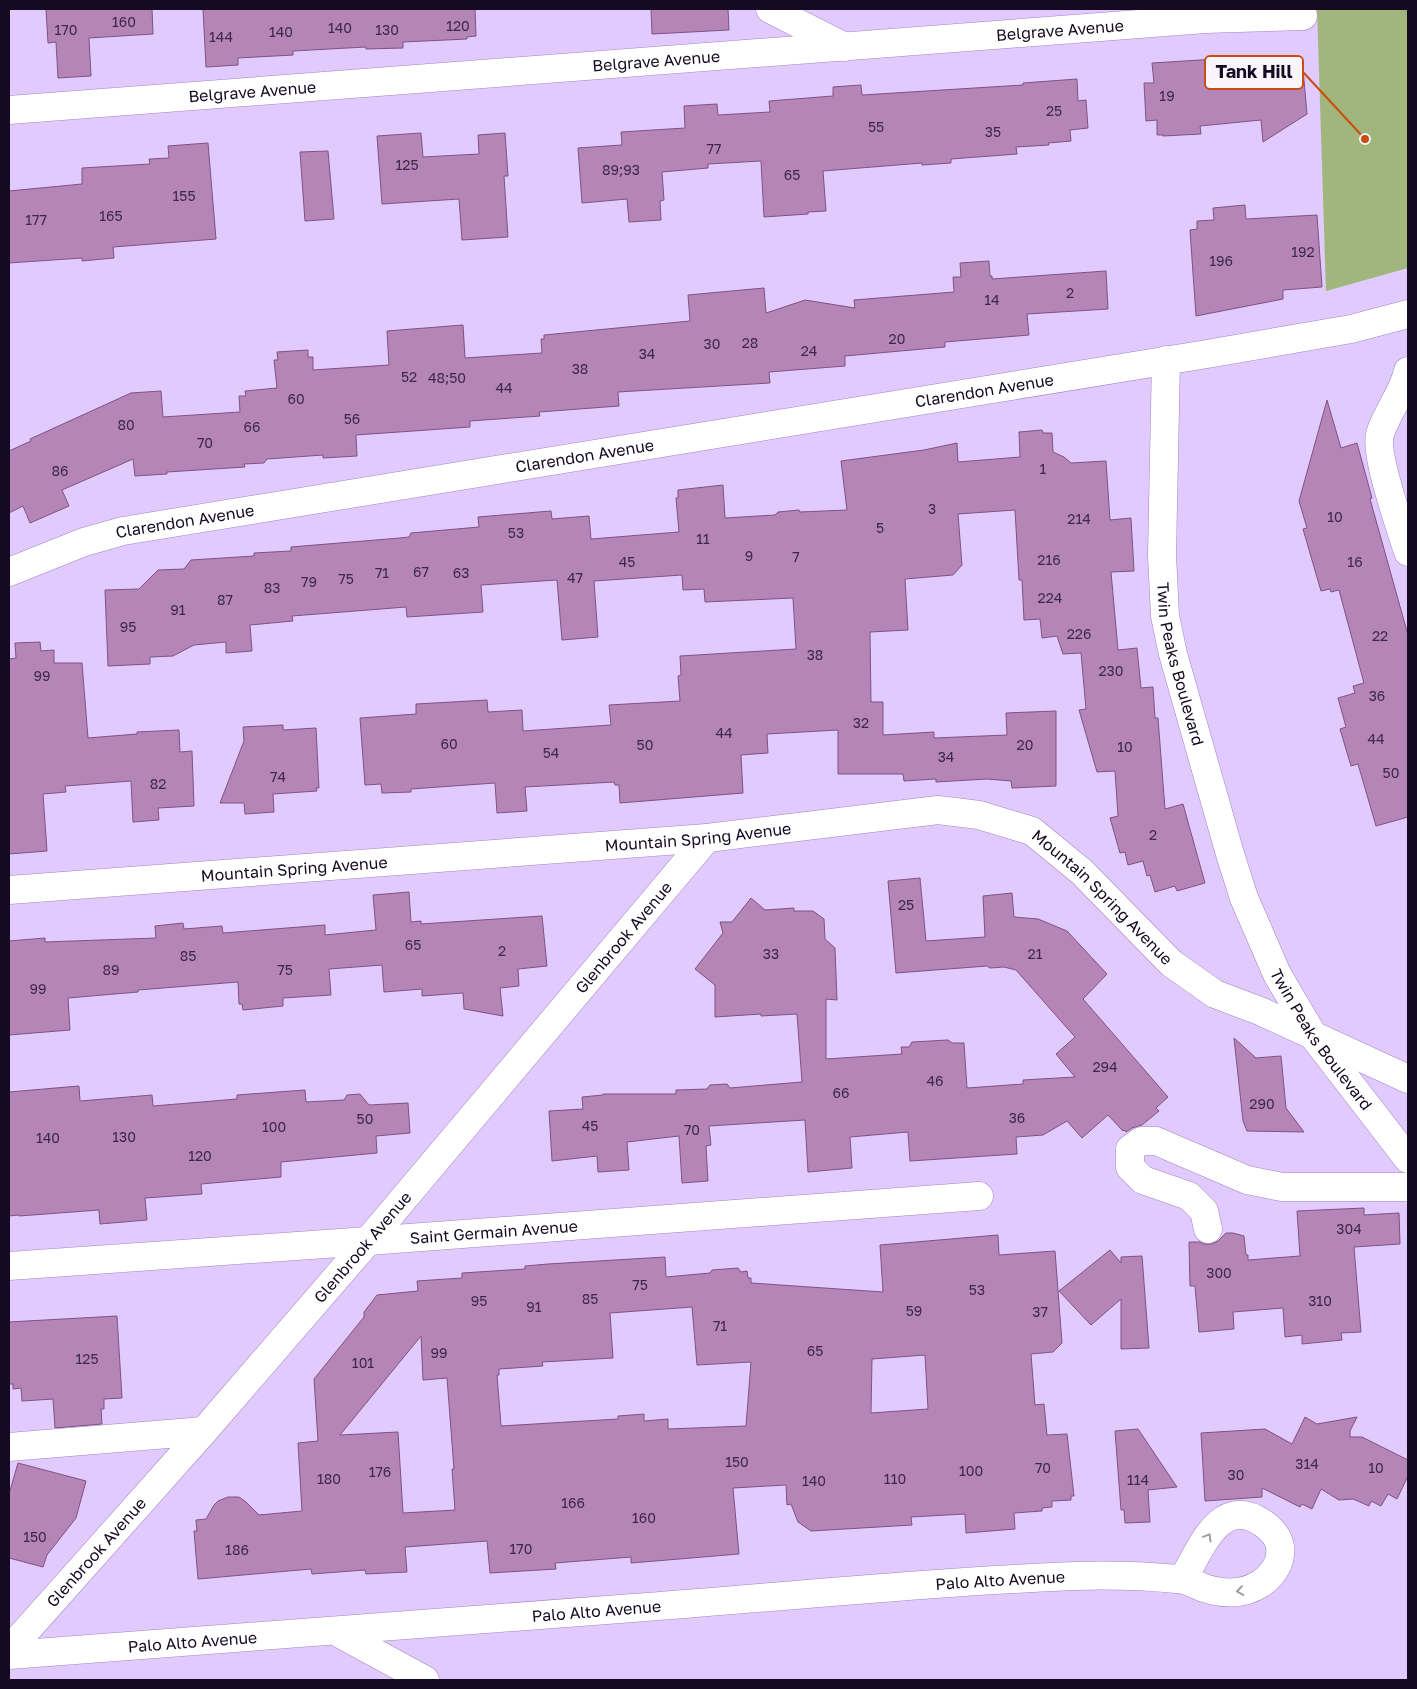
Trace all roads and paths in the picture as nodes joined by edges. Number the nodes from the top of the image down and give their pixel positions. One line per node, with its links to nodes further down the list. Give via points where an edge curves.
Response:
1 (770, 9): 3 (street)
2 (1303, 16): 3 (street, Belgrave Avenue, via 1205,20)
3 (845, 47): 4 (street, Belgrave Avenue)
4 (9, 110)
5 (1408, 314): 6 (street, via 1351,329)
6 (1166, 360): 9 (street, Clarendon Avenue, via 133,529 91,539); 12 (street, Twin Peaks Boulevard, via 1162,556 1165,616 1173,654 1244,898 1277,974)
7 (1408, 372): 8 (street, via 1379,436 1381,462)
8 (1408, 552)
9 (9, 572)
10 (707, 838): 11 (street, Mountain Spring Avenue); 12 (street, Mountain Spring Avenue, via 938,810 979,816 1032,831 1082,872 1171,963 1216,994); 18 (street, Glenbrook Avenue)
11 (9, 890)
12 (1314, 1037): 13 (street, Mountain Spring Avenue); 14 (street, Twin Peaks Boulevard)
13 (1408, 1079)
14 (1408, 1159)
15 (1408, 1187): 17 (street, via 1282,1187 1247,1180 1156,1141 1141,1141 1130,1149 1130,1167 1143,1180 1189,1196 1204,1212)
16 (979, 1196): 18 (street, Saint Germain Avenue)
17 (1208, 1229)
18 (368, 1241): 19 (street, Saint Germain Avenue); 20 (street, Glenbrook Avenue)
19 (9, 1266)
20 (204, 1430): 21 (street); 24 (street, Glenbrook Avenue)
21 (9, 1447)
22 (1182, 1579): 23 (street, Palo Alto Avenue, via 1098,1576 1003,1579)
23 (335, 1631): 25 (street, Palo Alto Avenue); 26 (street)
24 (9, 1650)
25 (9, 1655)
26 (424, 1680)

